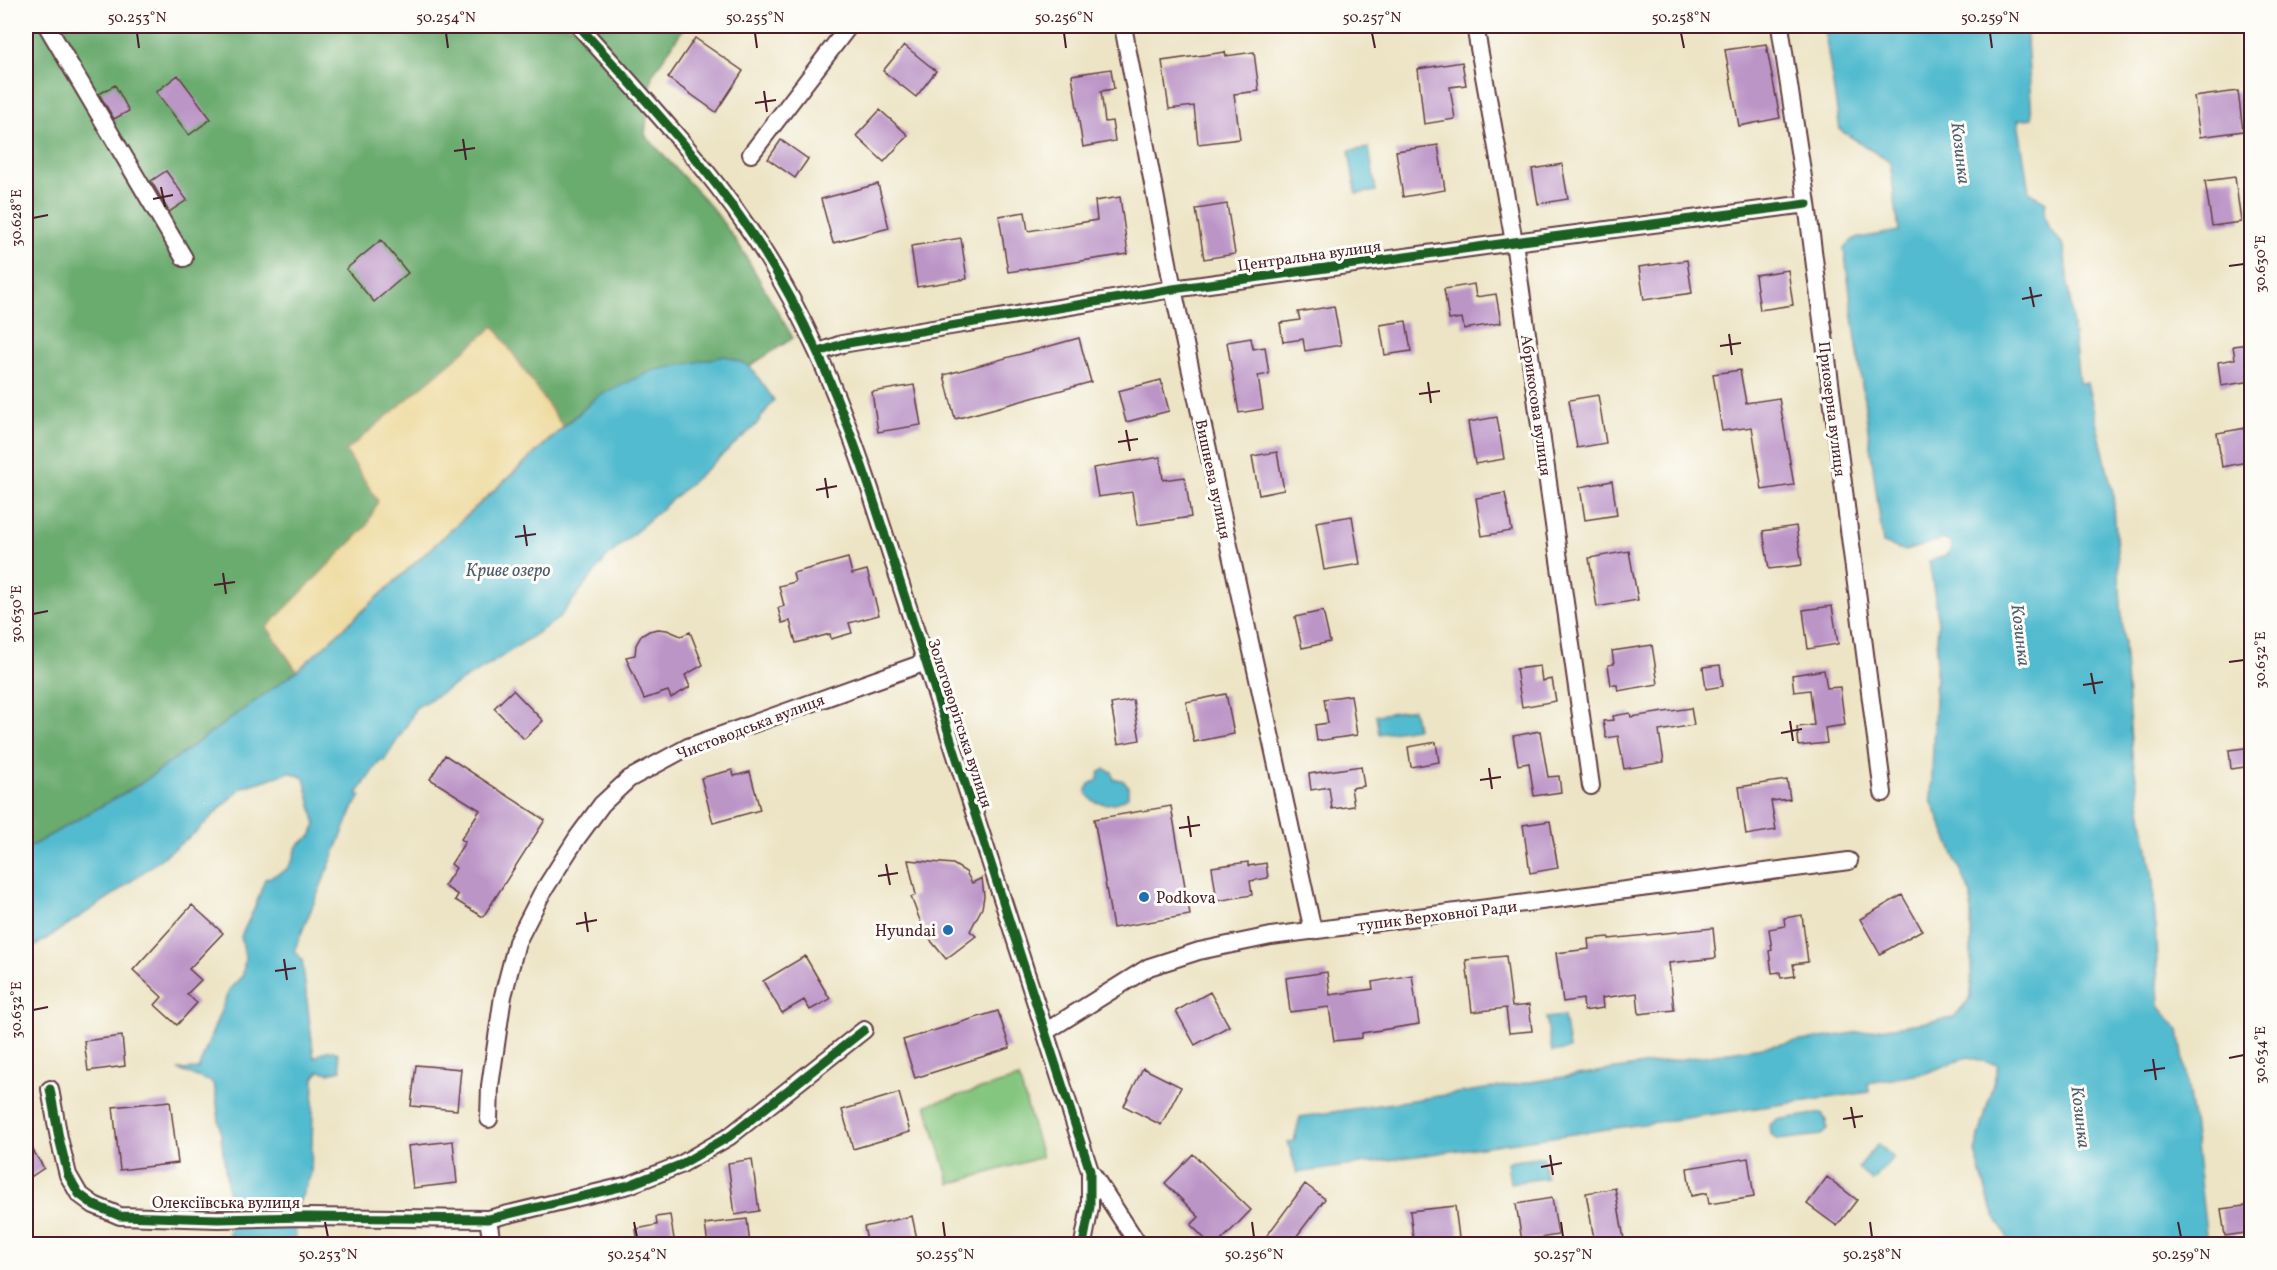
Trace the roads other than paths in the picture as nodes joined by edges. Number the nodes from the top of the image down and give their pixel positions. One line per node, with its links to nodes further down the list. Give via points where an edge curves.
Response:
1 (46, 26): 10 (street)
2 (579, 26): 12 (street, Золотоворітська вулиця, via 686,146 748,228)
3 (849, 26): 7 (street)
4 (1124, 26): 11 (street, Вишнева вулиця)
5 (1474, 26): 9 (street, Абрикосова вулиця)
6 (1780, 26): 8 (street, Приозерна вулиця)
7 (751, 154)
8 (1807, 204): 9 (street, Центральна вулиця); 15 (street, Приозерна вулиця)
9 (1514, 242): 11 (street, Центральна вулиця); 14 (street, Абрикосова вулиця)
10 (184, 258)
11 (1173, 289): 12 (street, Центральна вулиця, via 842,344); 17 (street, Вишнева вулиця)
12 (819, 352): 13 (street, Золотоворітська вулиця, via 856,449)
13 (926, 662): 19 (street, Золотоворітська вулиця); 21 (street, Чистоводська вулиця, via 688,747 629,779 602,804 542,893 518,942 503,996)
14 (1590, 786)
15 (1883, 793)
16 (1849, 861): 17 (street, тупик Верховної Ради)
17 (1313, 931): 19 (street, тупик Верховної Ради, via 1199,951 1149,967)
18 (864, 1030): 23 (street, Олексіївська вулиця, via 730,1136 680,1165 629,1185)
19 (1045, 1032): 22 (street, Золотоворітська вулиця)
20 (50, 1089): 23 (street, Олексіївська вулиця, via 58,1137 79,1194 120,1216)
21 (489, 1119)
22 (1090, 1171): 24 (street, Золотоворітська вулиця); 26 (street, Золотоворітська вулиця, via 1090,1207)
23 (488, 1219): 25 (street)
24 (1137, 1244)
25 (492, 1245)
26 (1083, 1245)

